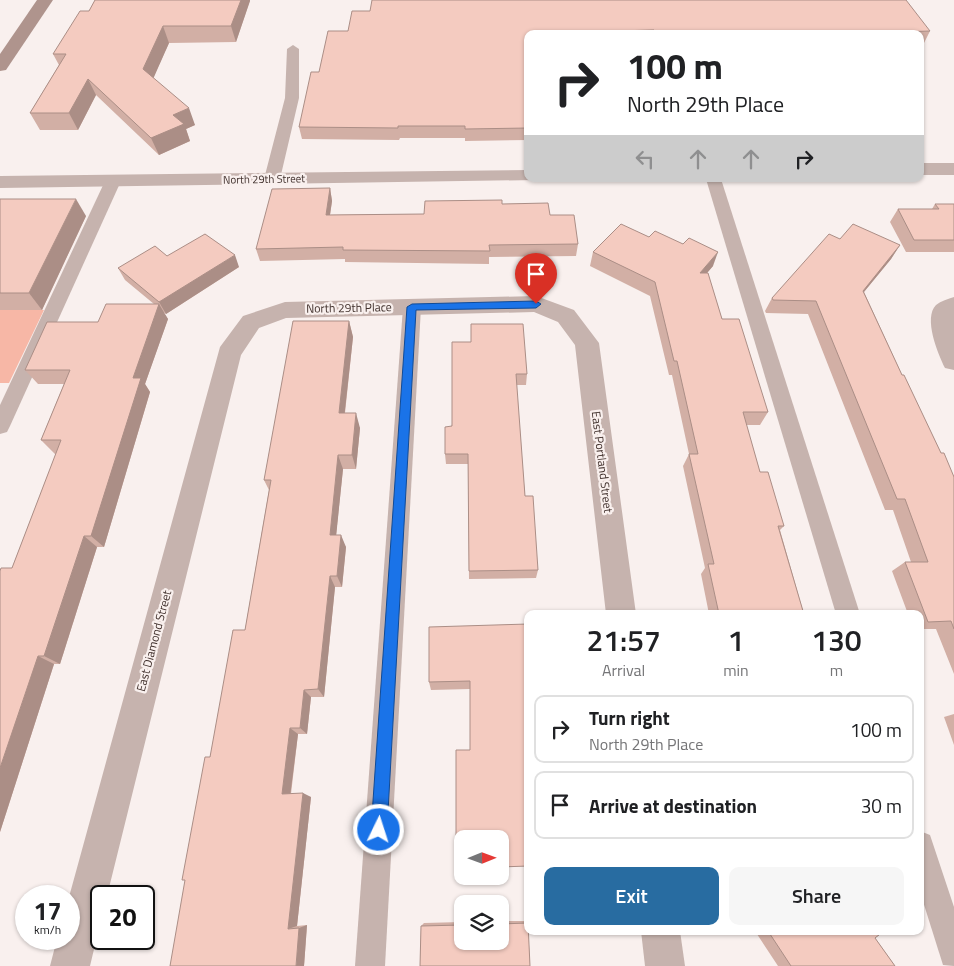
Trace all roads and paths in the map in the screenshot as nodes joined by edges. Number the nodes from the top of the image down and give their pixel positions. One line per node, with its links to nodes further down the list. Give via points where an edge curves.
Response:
1 (45, 0): 3 (street)
2 (293, 50): 7 (lane, via 296,72)
3 (0, 66)
4 (924, 169): 5 (street)
5 (954, 169)
6 (524, 176): 7 (street, North 29th Street)
7 (272, 179): 8 (street, North 29th Street)
8 (113, 180): 9 (street, North 29th Street); 16 (lane)
9 (0, 182)
10 (714, 182): 18 (lane)
11 (412, 307): 13 (street, North 29th Place, via 536,304); 14 (street, North 29th Place, via 285,310); 23 (lane)
12 (949, 308): 15 (street, via 944,340)
13 (566, 316): 17 (street, East Portland Street, via 587,343)
14 (251, 322): 22 (street, East Diamond Street, via 229,353)
15 (954, 361)
16 (0, 426)
17 (620, 610)
18 (847, 610)
19 (924, 858): 21 (lane)
20 (660, 935): 24 (street)
21 (954, 954)
22 (70, 966)
23 (370, 966)
24 (664, 966)

